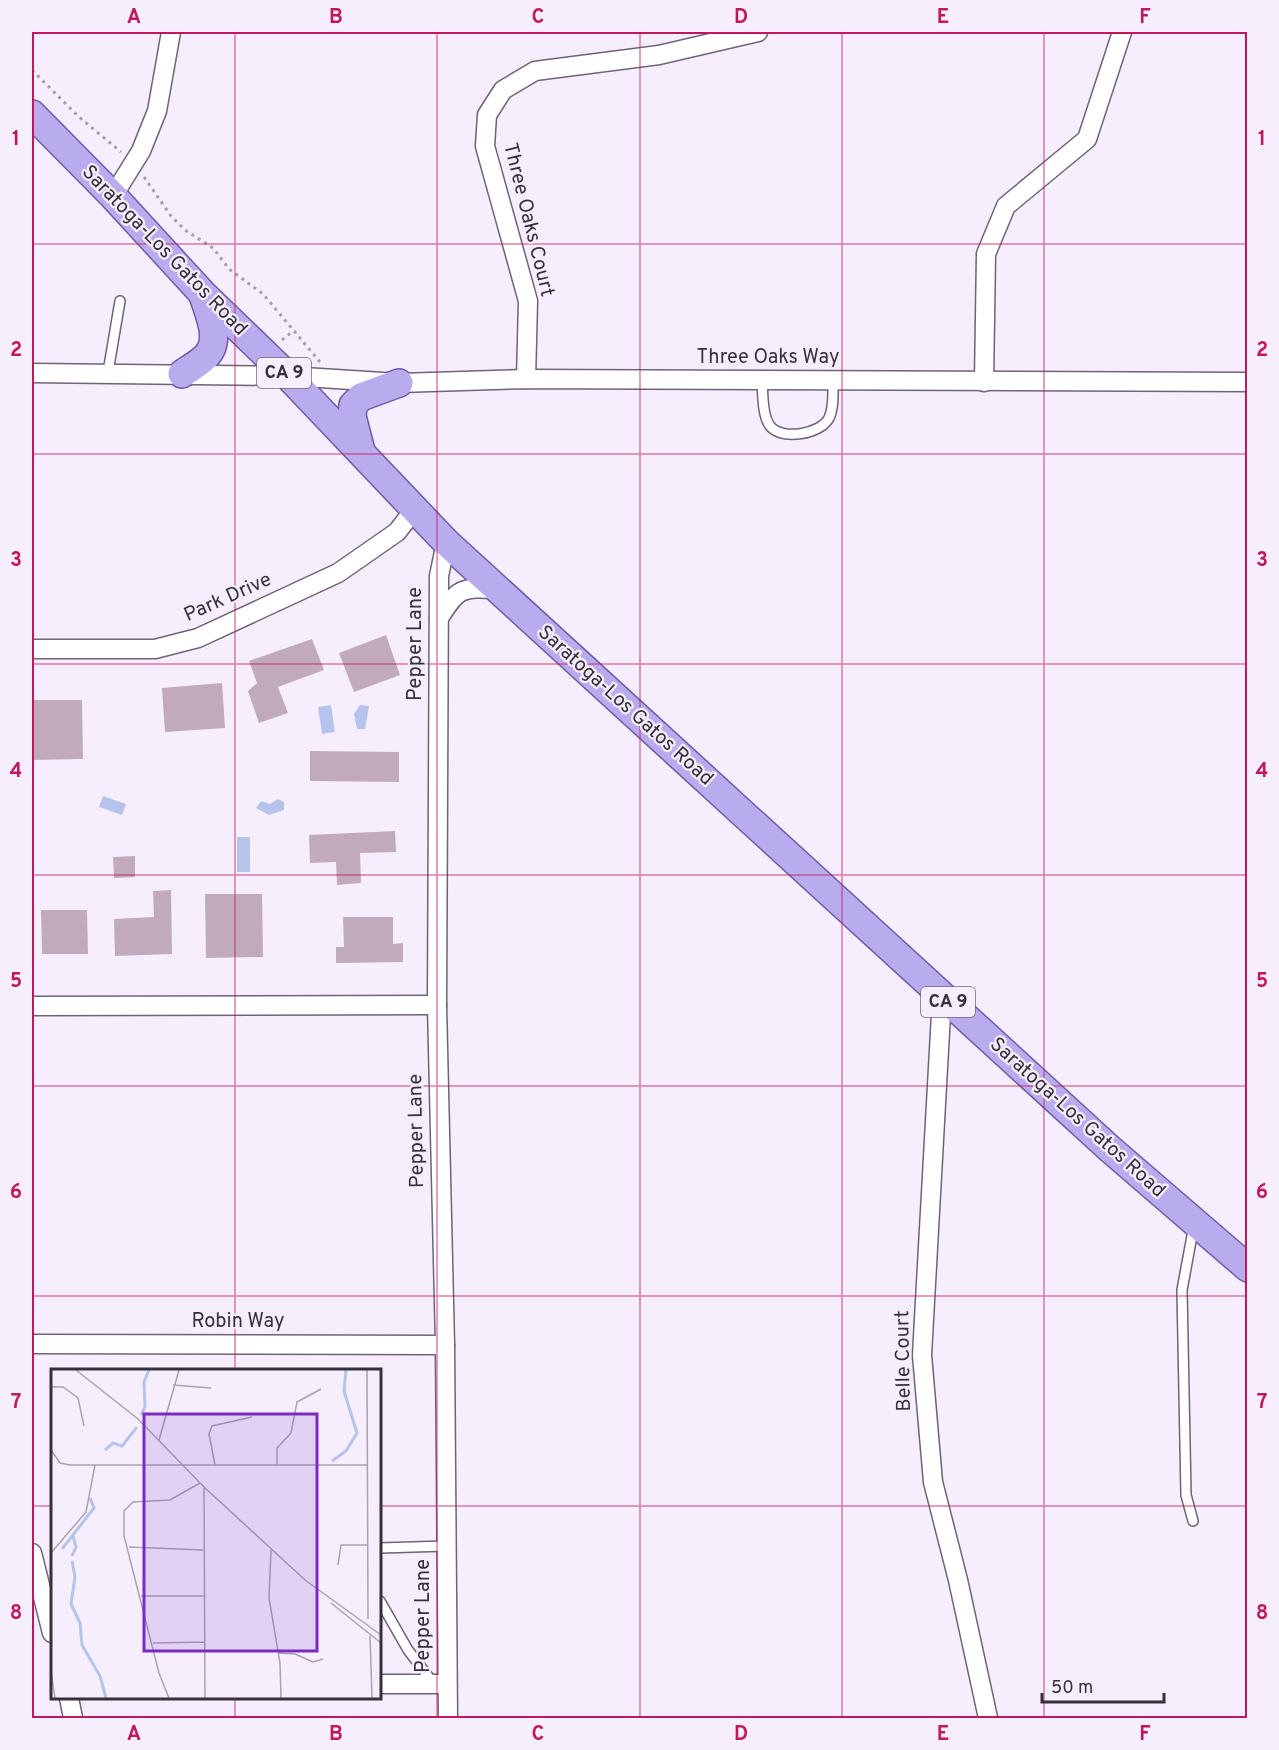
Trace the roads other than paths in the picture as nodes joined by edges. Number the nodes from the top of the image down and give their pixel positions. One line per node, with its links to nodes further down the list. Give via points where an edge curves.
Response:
1 (171, 32): 5 (street, via 157,111 133,165)
2 (758, 32): 12 (street, Three Oaks Court, via 659,55 535,70 503,90 488,115 485,146 528,301)
3 (1122, 32): 15 (street, via 1087,139 1006,206 986,254)
4 (32, 114): 5 (main road, Saratoga-Los Gatos Road / CA 9)
5 (113, 196): 6 (main road, Saratoga-Los Gatos Road / CA 9)
6 (203, 294): 10 (main road, via 213,340 209,354); 11 (main road, Saratoga-Los Gatos Road / CA 9)
7 (120, 302): 8 (lane)
8 (108, 372): 9 (street, Three Oaks Way); 10 (street, Three Oaks Way)
9 (32, 373)
10 (182, 374): 11 (street, Three Oaks Way)
11 (288, 376): 17 (street, Three Oaks Way); 18 (main road, Saratoga-Los Gatos Road / CA 9)
12 (526, 379): 13 (street, Three Oaks Way); 17 (street, Three Oaks Way)
13 (762, 380): 14 (street, Three Oaks Way); 14 (lane, via 770,426 780,433 813,432 825,423 830,416)
14 (833, 381): 15 (street, Three Oaks Way)
15 (984, 382): 16 (street, Three Oaks Way)
16 (1248, 382)
17 (399, 383): 18 (main road, via 361,397 353,405)
18 (362, 455): 19 (main road, Saratoga-Los Gatos Road / CA 9)
19 (414, 510): 20 (main road, Saratoga-Los Gatos Road / CA 9); 23 (street, Park Drive, via 397,532 338,573 198,639 155,649)
20 (446, 542): 21 (main road, Saratoga-Los Gatos Road / CA 9); 22 (street, Pepper Lane, via 439,576)
21 (497, 588): 22 (street, via 469,587 452,597); 24 (main road, Saratoga-Los Gatos Road / CA 9)
22 (439, 618): 25 (street, Pepper Lane)
23 (32, 649)
24 (942, 996): 27 (main road, Saratoga-Los Gatos Road / CA 9); 42 (street, Belle Court, via 922,1355 933,1482)
25 (437, 1005): 26 (street); 30 (street, Pepper Lane)
26 (32, 1006)
27 (1194, 1223): 28 (main road, Saratoga-Los Gatos Road / CA 9); 31 (lane, via 1182,1290 1186,1495)
28 (1248, 1268)
29 (32, 1344): 30 (street, Robin Way)
30 (445, 1345): 32 (street, Pepper Lane)
31 (1193, 1521)
32 (446, 1546): 33 (lane); 38 (street, Pepper Lane)
33 (381, 1548)
34 (32, 1553): 36 (street)
35 (381, 1603): 38 (lane, via 408,1650)
36 (51, 1629)
37 (381, 1684): 38 (street)
38 (441, 1684): 41 (street, Pepper Lane)
39 (69, 1699): 40 (street)
40 (73, 1719)
41 (448, 1719)
42 (988, 1719)

